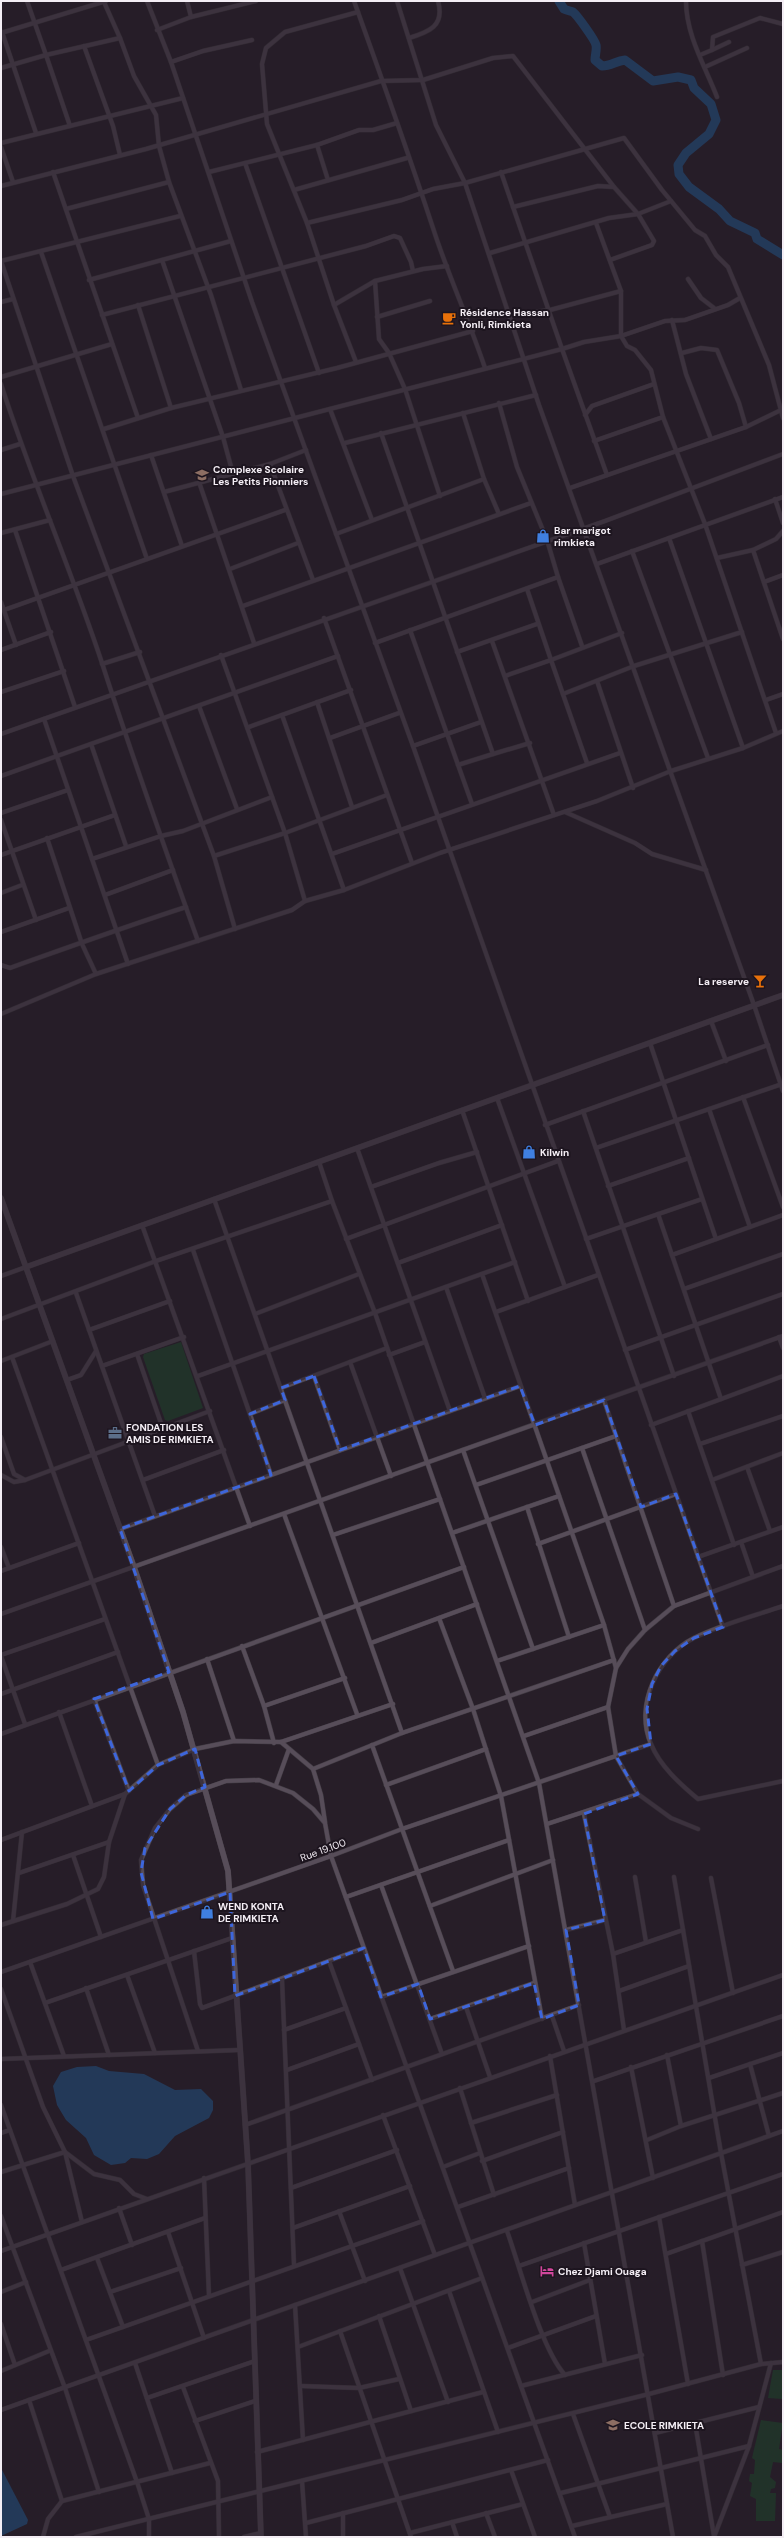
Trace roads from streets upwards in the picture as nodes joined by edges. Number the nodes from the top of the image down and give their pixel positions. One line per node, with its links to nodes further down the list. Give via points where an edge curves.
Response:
1 (27, 1): 12 (street)
2 (105, 1): 12 (street); 16 (street)
3 (146, 1): 14 (street)
4 (186, 1): 11 (street)
5 (256, 1): 11 (street)
6 (354, 1): 10 (street)
7 (397, 1): 17 (street)
8 (438, 1): 17 (street, via 440,8 435,25 426,33)
9 (686, 1): 24 (street, via 686,18)
10 (358, 12): 30 (street); 35 (street, via 285,32 266,48 262,64)
11 (191, 16): 14 (street)
12 (34, 22): 15 (street); 23 (street)
13 (783, 24): 22 (street, via 760,18 713,37)
14 (157, 30): 25 (street)
15 (2, 33): 26 (street)
16 (120, 38): 20 (street); 33 (street, via 134,76)
17 (409, 38): 29 (street)
18 (252, 40): 25 (street)
19 (729, 42): 22 (street)
20 (84, 46): 23 (street); 34 (street)
21 (747, 48): 27 (street)
22 (712, 50): 24 (street)
23 (46, 55): 26 (street); 37 (street)
24 (700, 55): 27 (street)
25 (171, 62): 32 (street)
26 (14, 64): 28 (street); 38 (street)
27 (705, 67): 31 (street)
28 (1, 68)
29 (423, 80): 30 (street); 44 (street, via 493,58 514,56); 55 (street, via 436,125)
30 (381, 81): 35 (street); 36 (street)
31 (717, 97)
32 (183, 98): 33 (street); 39 (street)
33 (152, 105): 34 (street); 42 (street, via 158,121)
34 (109, 115): 37 (street); 46 (street)
35 (266, 116): 39 (street); 45 (street)
36 (397, 123): 41 (street, via 338,136); 47 (street)
37 (70, 126): 38 (street)
38 (36, 133): 40 (street)
39 (196, 134): 42 (street); 50 (street)
40 (1, 143)
41 (317, 145): 45 (street); 52 (street)
42 (159, 146): 46 (street); 54 (street)
43 (1, 147): 53 (street)
44 (587, 149): 51 (street); 57 (street); 60 (street, via 624,138)
45 (279, 154): 48 (street); 58 (street)
46 (120, 155): 49 (street)
47 (408, 158): 52 (street); 59 (street)
48 (245, 163): 50 (street); 78 (street)
49 (53, 172): 53 (street); 62 (street)
50 (209, 172): 67 (street)
51 (501, 172): 55 (street); 61 (street)
52 (328, 180): 58 (street)
53 (13, 182): 56 (street)
54 (169, 182): 62 (street); 64 (street)
55 (465, 183): 59 (street); 72 (street)
56 (1, 186)
57 (614, 187): 61 (street, via 592,187); 63 (street)
58 (294, 190): 65 (street)
59 (423, 192): 65 (street); 77 (street)
60 (671, 201): 63 (street); 87 (street, via 695,230 705,236 716,255 726,263)
61 (513, 207): 68 (street)
62 (66, 209): 69 (street)
63 (638, 214): 66 (street, via 609,218); 75 (street, via 654,244)
64 (180, 216): 69 (street); 71 (street)
65 (307, 223): 73 (street)
66 (596, 223): 68 (street); 75 (street)
67 (231, 241): 71 (street); 80 (street)
68 (525, 243): 72 (street); 94 (street)
69 (77, 244): 70 (street); 82 (street)
70 (41, 252): 76 (street); 105 (street)
71 (194, 252): 74 (street); 84 (street)
72 (490, 253): 96 (street)
73 (318, 258): 78 (street); 79 (street, via 398,236 407,251); 92 (street)
74 (162, 260): 82 (street); 86 (street)
75 (610, 260): 85 (street)
76 (1, 261): 88 (street)
77 (447, 266): 79 (street); 99 (street)
78 (282, 267): 80 (street); 110 (street)
79 (413, 271): 83 (street)
80 (244, 277): 84 (street); 112 (street)
81 (688, 279): 93 (street, via 701,298)
82 (89, 280): 95 (street)
83 (375, 281): 92 (street); 97 (street)
84 (207, 287): 86 (street); 116 (street)
85 (621, 291): 94 (street); 100 (street)
86 (173, 296): 91 (street); 118 (street)
87 (740, 298): 93 (street); 122 (street, via 767,359)
88 (12, 299): 90 (street); 108 (street)
89 (430, 301): 97 (street)
90 (1, 302)
91 (138, 305): 95 (street); 120 (street)
92 (334, 305): 107 (street)
93 (714, 308): 98 (street, via 685,320)
94 (550, 310): 96 (street); 102 (street)
95 (102, 315): 101 (street)
96 (510, 315): 106 (street)
97 (377, 317): 103 (street, via 379,339)
98 (672, 320): 100 (street, via 649,325); 104 (street)
99 (473, 331): 103 (street); 109 (street)
100 (621, 336): 102 (street, via 584,342); 114 (street, via 627,346 645,360 651,370)
101 (112, 344): 105 (street); 126 (street)
102 (562, 349): 106 (street); 124 (street)
103 (389, 353): 107 (street); 115 (street)
104 (682, 353): 130 (street, via 701,348 717,350); 134 (street, via 686,374)
105 (76, 356): 108 (street); 131 (street)
106 (524, 359): 109 (street); 117 (street)
107 (356, 362): 110 (street)
108 (37, 368): 111 (street); 146 (street)
109 (485, 368): 115 (street)
110 (319, 373): 112 (street)
111 (1, 377)
112 (281, 382): 116 (street); 127 (street)
113 (1, 384): 137 (street)
114 (654, 384): 124 (street, via 592,406); 125 (street)
115 (406, 389): 121 (street); 129 (street)
116 (241, 390): 118 (street)
117 (536, 395): 119 (street); 151 (street)
118 (210, 399): 120 (street); 133 (street)
119 (499, 403): 123 (street); 158 (street)
120 (171, 408): 126 (street)
121 (330, 409): 127 (street); 136 (street)
122 (781, 410): 128 (street); 130 (street)
123 (463, 413): 129 (street); 148 (street)
124 (585, 415): 135 (street)
125 (663, 416): 135 (street); 140 (street)
126 (138, 418): 131 (street)
127 (294, 418): 133 (street); 139 (street)
128 (783, 418)
129 (416, 424): 132 (street); 155 (street)
130 (746, 427): 134 (street)
131 (104, 429): 144 (street)
132 (381, 433): 136 (street); 159 (street)
133 (223, 437): 142 (street); 145 (street)
134 (711, 439): 140 (street)
135 (594, 441): 147 (street)
136 (345, 443): 163 (street)
137 (20, 444): 138 (street); 150 (street)
138 (1, 450)
139 (306, 450): 143 (street); 171 (street)
140 (676, 450): 147 (street); 152 (street)
141 (783, 454): 152 (street)
142 (151, 455): 144 (street); 153 (street)
143 (270, 464): 145 (street); 160 (street)
144 (115, 465): 146 (street); 180 (street)
145 (233, 474): 149 (street)
146 (73, 476): 150 (street); 184 (street)
147 (608, 476): 151 (street)
148 (484, 479): 155 (street); 161 (street)
149 (199, 482): 153 (street); 170 (street)
150 (38, 485): 154 (street); 162 (street)
151 (570, 488): 166 (street)
152 (691, 488): 165 (street); 166 (street)
153 (164, 492): 176 (street)
154 (1, 494)
155 (440, 496): 159 (street)
156 (783, 496): 157 (street)
157 (776, 499): 164 (street); 165 (street)
158 (531, 503): 161 (street); 173 (street)
159 (406, 508): 163 (street); 175 (street)
160 (285, 510): 170 (street); 174 (street)
161 (499, 514): 175 (street)
162 (50, 520): 167 (street); 190 (street)
163 (372, 520): 171 (street)
164 (783, 523)
165 (705, 524): 172 (street); 179 (street)
166 (584, 527): 173 (street); 181 (street)
167 (14, 530): 169 (street); 192 (street)
168 (783, 531): 177 (street, via 776,539)
169 (1, 533)
170 (218, 534): 176 (street); 183 (street)
171 (336, 534): 182 (street)
172 (669, 538): 178 (street); 208 (street)
173 (547, 540): 186 (street); 188 (street)
174 (298, 543): 183 (street); 187 (street)
175 (418, 543): 182 (street); 188 (street)
176 (182, 546): 180 (street)
177 (753, 550): 179 (street); 189 (street)
178 (632, 551): 181 (street); 215 (street)
179 (717, 558): 202 (street)
180 (147, 559): 184 (street)
181 (597, 564): 203 (street)
182 (348, 568): 187 (street); 194 (street)
183 (230, 570): 195 (street)
184 (110, 572): 190 (street); 212 (street)
185 (783, 575): 189 (street)
186 (558, 577): 191 (street); 210 (street)
187 (313, 580): 195 (street)
188 (432, 580): 194 (street); 198 (street)
189 (764, 582): 204 (street)
190 (74, 586): 192 (street); 218 (street)
191 (527, 589): 198 (street); 199 (street)
192 (40, 599): 196 (street); 201 (street)
193 (1, 602): 196 (street)
194 (362, 605): 197 (street); 207 (street)
195 (243, 606): 206 (street)
196 (4, 610): 209 (street)
197 (324, 618): 206 (street); 216 (street)
198 (445, 618): 200 (street); 213 (street)
199 (537, 624): 205 (street); 217 (street)
200 (410, 630): 207 (street); 245 (street)
201 (51, 632): 209 (street); 220 (street)
202 (742, 632): 208 (street); 230 (street)
203 (622, 633): 210 (street); 219 (street)
204 (783, 639)
205 (492, 641): 213 (street); 221 (street)
206 (254, 643): 214 (street)
207 (376, 643): 234 (street)
208 (706, 643): 215 (street); 250 (street)
209 (16, 645): 211 (street)
210 (582, 646): 217 (street)
211 (1, 650)
212 (140, 652): 218 (street); 222 (street)
213 (457, 652): 238 (street)
214 (221, 655): 222 (street); 226 (street)
215 (671, 655): 219 (street); 254 (street)
216 (338, 656): 224 (street); 226 (street)
217 (551, 660): 221 (street); 228 (street)
218 (102, 664): 227 (street)
219 (634, 666): 223 (street); 257 (street)
220 (64, 671): 225 (street); 233 (street)
221 (504, 676): 247 (street)
222 (150, 680): 227 (street); 237 (street)
223 (598, 681): 228 (street); 251 (street)
224 (351, 690): 231 (street); 239 (street)
225 (1, 692)
226 (234, 693): 232 (street); 240 (street)
227 (112, 694): 233 (street); 242 (street)
228 (563, 694): 255 (street)
229 (783, 694): 230 (street)
230 (766, 700): 243 (street)
231 (317, 702): 235 (street); 246 (street)
232 (199, 706): 237 (street); 266 (street)
233 (76, 707): 236 (street)
234 (399, 713): 239 (street); 249 (street)
235 (282, 715): 240 (street); 273 (street)
236 (44, 718): 244 (street); 253 (street)
237 (162, 718): 242 (street); 274 (street)
238 (481, 722): 245 (street); 252 (street)
239 (364, 726): 246 (street); 262 (street)
240 (249, 727): 263 (street)
241 (783, 731): 243 (street)
242 (124, 732): 248 (street); 278 (street)
243 (776, 733): 250 (street)
244 (1, 734)
245 (447, 734): 249 (street); 256 (street)
246 (330, 738): 265 (street)
247 (530, 743): 252 (street); 259 (street)
248 (91, 744): 253 (street); 269 (street)
249 (413, 746): 271 (street)
250 (743, 748): 254 (street)
251 (620, 753): 255 (street); 260 (street)
252 (493, 754): 256 (street)
253 (57, 757): 258 (street); 261 (street)
254 (708, 758): 257 (street)
255 (587, 763): 259 (street)
256 (458, 765): 264 (street)
257 (671, 771): 260 (street); 289 (street)
258 (1, 776)
259 (543, 780): 264 (street); 270 (street)
260 (633, 788): 267 (street)
261 (68, 790): 268 (street); 275 (street)
262 (387, 795): 265 (street); 276 (street)
263 (272, 797): 266 (street); 277 (street)
264 (472, 804): 271 (street)
265 (352, 807): 273 (street)
266 (238, 809): 274 (street)
267 (565, 812): 270 (street); 289 (street, via 635,843 652,854)
268 (1, 813)
269 (115, 814): 275 (street); 280 (street)
270 (554, 815): 281 (street)
271 (437, 818): 276 (street); 281 (street)
272 (1, 820): 282 (street)
273 (319, 820): 277 (street); 283 (street)
274 (201, 823): 278 (street, via 183,831); 285 (street)
275 (81, 826): 279 (street); 286 (street)
276 (399, 830): 283 (street); 287 (street)
277 (285, 833): 285 (street); 294 (street)
278 (161, 836): 280 (street); 288 (street)
279 (47, 838): 282 (street); 296 (street)
280 (126, 846): 286 (street)
281 (449, 850): 287 (street); 315 (street)
282 (12, 851): 284 (street); 290 (street)
283 (332, 854): 291 (street)
284 (1, 855)
285 (214, 856): 299 (street)
286 (92, 859): 293 (street)
287 (412, 863): 291 (street)
288 (173, 870): 293 (street); 295 (street)
289 (706, 870): 307 (street)
290 (22, 885): 292 (street); 297 (street)
291 (344, 890): 294 (street)
292 (1, 893)
293 (105, 895): 298 (street)
294 (305, 901): 299 (street, via 292,910)
295 (186, 907): 298 (street); 301 (street)
296 (69, 908): 297 (street); 302 (street)
297 (36, 920): 300 (street)
298 (117, 929): 302 (street); 303 (street)
299 (235, 929): 301 (street)
300 (1, 932)
301 (198, 941): 303 (street)
302 (82, 944): 304 (street, via 10,968); 305 (street)
303 (128, 964): 305 (street)
304 (1, 965)
305 (96, 974): 308 (street)
306 (783, 995): 307 (street)
307 (754, 1005): 309 (street); 311 (street)
308 (1, 1014)
309 (711, 1021): 310 (street); 312 (street)
310 (650, 1043): 313 (street); 315 (street)
311 (768, 1045): 312 (street); 314 (street)
312 (726, 1061): 313 (street)
313 (663, 1083): 321 (street); 322 (street)
314 (782, 1084): 316 (street); 317 (street)
315 (532, 1086): 318 (street); 323 (street)
316 (783, 1091)
317 (743, 1097): 319 (street); 338 (street)
318 (497, 1098): 320 (street); 330 (street)
319 (709, 1109): 322 (street); 345 (street)
320 (462, 1110): 324 (street); 326 (street)
321 (583, 1111): 323 (street); 325 (street)
322 (676, 1121): 325 (street); 327 (street)
323 (545, 1125): 328 (street)
324 (357, 1148): 329 (street); 333 (street)
325 (596, 1148): 331 (street)
326 (477, 1152): 332 (street); 333 (street)
327 (688, 1158): 331 (street); 335 (street)
328 (558, 1161): 330 (street); 348 (street)
329 (319, 1162): 336 (street); 337 (street)
330 (524, 1174): 332 (street); 362 (street)
331 (608, 1186): 344 (street)
332 (489, 1187): 342 (street); 343 (street)
333 (371, 1188): 342 (street)
334 (1, 1198): 356 (street)
335 (702, 1199): 339 (street); 349 (street)
336 (214, 1200): 341 (street); 346 (street)
337 (332, 1201): 346 (street); 347 (street)
338 (783, 1207)
339 (658, 1214): 344 (street); 352 (street)
340 (783, 1215): 345 (street)
341 (142, 1225): 353 (street); 356 (street)
342 (384, 1225): 347 (street); 355 (street)
343 (502, 1225): 354 (street); 355 (street)
344 (622, 1226): 348 (street); 378 (street)
345 (750, 1227): 349 (street)
346 (228, 1238): 350 (street); 372 (street)
347 (346, 1239): 357 (street)
348 (586, 1239): 359 (street)
349 (716, 1239): 352 (street)
350 (193, 1250): 353 (street); 391 (street)
351 (783, 1254): 363 (street)
352 (672, 1255): 363 (street)
353 (156, 1261): 364 (street); 367 (street)
354 (515, 1262): 358 (street); 368 (street)
355 (398, 1263): 366 (street)
356 (26, 1267): 360 (street); 369 (street)
357 (359, 1274): 371 (street); 372 (street)
358 (482, 1274): 361 (street); 370 (street)
359 (598, 1275): 362 (street); 384 (street)
360 (1, 1276)
361 (446, 1287): 366 (street); 402 (street)
362 (565, 1287): 368 (street)
363 (684, 1289): 374 (street)
364 (76, 1293): 369 (street); 375 (street)
365 (783, 1294): 374 (street)
366 (411, 1300): 371 (street); 380 (street)
367 (170, 1301): 375 (street); 376 (street)
368 (528, 1301): 370 (street)
369 (40, 1305): 373 (street); 379 (street)
370 (496, 1312): 399 (street)
371 (374, 1313): 381 (street); 383 (street)
372 (255, 1314): 383 (street)
373 (1, 1319)
374 (696, 1325): 378 (street); 392 (street)
375 (88, 1330): 385 (street)
376 (184, 1337): 386 (street); 394 (street)
377 (781, 1337): 382 (street); 392 (street)
378 (660, 1338): 384 (street); 396 (street)
379 (52, 1341): 388 (street); 398 (street)
380 (426, 1342): 387 (street); 407 (street)
381 (387, 1348): 387 (street); 390 (street)
382 (783, 1348)
383 (267, 1350): 391 (street); 400 (street)
384 (625, 1350): 401 (street)
385 (96, 1351): 393 (street); 398 (street, via 81,1375)
386 (137, 1354): 393 (street); 414 (street)
387 (390, 1355): 411 (street)
388 (12, 1357): 389 (street); 430 (street)
389 (1, 1361)
390 (350, 1362): 395 (street); 417 (street)
391 (232, 1363): 394 (street); 409 (street)
392 (708, 1363): 396 (street); 403 (street)
393 (102, 1366): 418 (street)
394 (198, 1376): 406 (street)
395 (314, 1376): 400 (street); 422 (street)
396 (674, 1376): 401 (street)
397 (783, 1376): 403 (street)
398 (67, 1380): 425 (street)
399 (520, 1386): 402 (street); 412 (street)
400 (281, 1388): 404 (street)
401 (638, 1388): 405 (street); 413 (street)
402 (485, 1398): 407 (street)
403 (721, 1399): 408 (street)
404 (285, 1400): 409 (street); 427 (street)
405 (604, 1400): 412 (street); 415 (street)
406 (210, 1411): 414 (street); 421 (street)
407 (450, 1411): 411 (street)
408 (688, 1411): 413 (street); 419 (street)
409 (250, 1414): 432 (street)
410 (783, 1416): 419 (street)
411 (414, 1424): 417 (street); 428 (street)
412 (535, 1425): 423 (street); 426 (street)
413 (651, 1425): 439 (street)
414 (163, 1429): 418 (street)
415 (616, 1436): 420 (street); 443 (street)
416 (1, 1437): 434 (street, via 14,1474)
417 (377, 1437): 422 (street); 433 (street)
418 (130, 1441): 425 (street); 435 (street)
419 (700, 1444): 436 (street)
420 (582, 1448): 426 (street); 447 (street)
421 (224, 1450): 435 (street); 438 (street)
422 (340, 1450): 427 (street)
423 (463, 1450): 428 (street); 437 (street)
424 (783, 1453): 429 (street)
425 (92, 1454): 430 (street); 451 (street)
426 (547, 1460): 437 (street); 440 (street)
427 (307, 1462): 432 (street); 442 (street)
428 (427, 1463): 433 (street); 441 (street)
429 (747, 1467): 436 (street); 452 (street)
430 (52, 1469): 434 (street); 457 (street)
431 (1, 1475): 434 (street, via 14,1482)
432 (271, 1475): 438 (street)
433 (391, 1476): 442 (street)
434 (25, 1480)
435 (142, 1480): 446 (street)
436 (712, 1480): 459 (street)
437 (476, 1485): 448 (street)
438 (237, 1487): 446 (street); 449 (street)
439 (676, 1494): 443 (street); 461 (street)
440 (558, 1496): 444 (street); 453 (street)
441 (440, 1499): 454 (street); 455 (street)
442 (321, 1501): 445 (street); 455 (street)
443 (642, 1506): 447 (street); 472 (street)
444 (527, 1507): 448 (street); 458 (street)
445 (284, 1514): 449 (street); 475 (street)
446 (155, 1516): 451 (street)
447 (606, 1518): 453 (street); 480 (street)
448 (488, 1520): 454 (street); 484 (street)
449 (250, 1526): 463 (street)
450 (783, 1527): 452 (street)
451 (120, 1529): 463 (street)
452 (770, 1531): 456 (street)
453 (570, 1532): 458 (street); 478 (street)
454 (452, 1533): 464 (street)
455 (333, 1536): 471 (street)
456 (741, 1542): 459 (street); 467 (street)
457 (79, 1543): 465 (street); 468 (street)
458 (538, 1544): 481 (street)
459 (734, 1544): 461 (street)
460 (1, 1547): 465 (street)
461 (698, 1557): 469 (street)
462 (783, 1566): 467 (street)
463 (134, 1567): 468 (street); 491 (street)
464 (464, 1567): 470 (street); 471 (street)
465 (9, 1568): 466 (street)
466 (1, 1571)
467 (753, 1577): 469 (street)
468 (92, 1582): 474 (street); 477 (street)
469 (710, 1592): 472 (street); 479 (street)
470 (477, 1604): 476 (street); 489 (street)
471 (358, 1605): 475 (street); 482 (street)
472 (674, 1606): 480 (street)
473 (783, 1606): 479 (street)
474 (1, 1614)
475 (323, 1618): 483 (street); 492 (street)
476 (439, 1618): 482 (street); 501 (street)
477 (105, 1619): 485 (street); 486 (street)
478 (604, 1625): 481 (street); 488 (street)
479 (723, 1627): 511 (street, via 694,1638 675,1651 661,1666 652,1684 647,1709 647,1727)
480 (644, 1630): 490 (street)
481 (569, 1637): 484 (street)
482 (371, 1643): 498 (street)
483 (242, 1646): 487 (street); 499 (street)
484 (533, 1649): 489 (street)
485 (118, 1652): 493 (street); 494 (street)
486 (1, 1656): 494 (street)
487 (207, 1659): 491 (street); 508 (street)
488 (614, 1660): 490 (street); 496 (street)
489 (497, 1661): 496 (street)
490 (616, 1668): 500 (street)
491 (169, 1672): 493 (street); 513 (street)
492 (345, 1678): 499 (street); 503 (street)
493 (130, 1686): 497 (street); 517 (street)
494 (13, 1689): 495 (street); 504 (street)
495 (1, 1694)
496 (510, 1696): 501 (street); 507 (street)
497 (94, 1699): 502 (street); 524 (street)
498 (392, 1704): 503 (street); 505 (street)
499 (264, 1706): 510 (street)
500 (608, 1706): 507 (street); 516 (street)
501 (473, 1709): 505 (street); 515 (street)
502 (59, 1712): 504 (street); 527 (street)
503 (357, 1714): 509 (street)
504 (25, 1724): 506 (street)
505 (402, 1733): 512 (street)
506 (1, 1734)
507 (524, 1736): 520 (street)
508 (234, 1741): 510 (street); 513 (street)
509 (280, 1742): 510 (street); 514 (street)
510 (274, 1743)
511 (651, 1744): 516 (street, Rue 19.100); 519 (street, via 665,1766 698,1799)
512 (372, 1745): 518 (street); 522 (street)
513 (195, 1749): 517 (street); 523 (street)
514 (289, 1749): 518 (street); 521 (street)
515 (486, 1749): 522 (street); 526 (street)
516 (616, 1756): 520 (street, Rue 19.100); 525 (street)
517 (158, 1765): 524 (street)
518 (313, 1769): 529 (street, via 321,1795)
519 (783, 1781)
520 (539, 1783): 526 (street, Rue 19.100); 530 (street)
521 (276, 1785): 523 (street, via 259,1780 247,1780 226,1781); 529 (street, via 293,1793)
522 (386, 1785): 531 (street)
523 (205, 1787): 547 (street, via 228,1870); 551 (street, via 186,1795 170,1809 155,1828 145,1848 141,1872)
524 (127, 1793): 527 (street); 536 (street)
525 (638, 1794): 528 (street); 532 (street, via 671,1818)
526 (501, 1796): 531 (street, Rue 19.100); 535 (street)
527 (92, 1806): 533 (street)
528 (584, 1814): 530 (street); 552 (street)
529 (325, 1823): 538 (street)
530 (547, 1824): 539 (street)
531 (402, 1829): 538 (street, Rue 19.100); 540 (street)
532 (698, 1829)
533 (22, 1832): 534 (street); 541 (street)
534 (1, 1840)
535 (509, 1840): 540 (street); 542 (street)
536 (109, 1842): 537 (street); 548 (street, via 102,1884 98,1890)
537 (73, 1855): 541 (street); 548 (street)
538 (331, 1856): 547 (street, Rue 19.100); 549 (street)
539 (553, 1860): 542 (street); 555 (street)
540 (418, 1871): 546 (street); 550 (street)
541 (19, 1873): 553 (street)
542 (515, 1874): 550 (street); 560 (street)
543 (635, 1877): 559 (street)
544 (674, 1877): 556 (street)
545 (711, 1878): 578 (street)
546 (381, 1885): 549 (street); 574 (street)
547 (230, 1892): 551 (street, Rue 19.100); 558 (street)
548 (86, 1897): 553 (street); 557 (street)
549 (346, 1897): 561 (street)
550 (430, 1906): 568 (street)
551 (153, 1919): 557 (street, Rue 19.100); 564 (street)
552 (605, 1920): 555 (street); 563 (street)
553 (13, 1921): 554 (street)
554 (1, 1925)
555 (566, 1930): 582 (street)
556 (683, 1930): 559 (street); 567 (street)
557 (101, 1937): 566 (street, Rue 19.100)
558 (232, 1938): 562 (street); 579 (street)
559 (646, 1942): 563 (street)
560 (529, 1946): 568 (street); 573 (street)
561 (364, 1948): 565 (street); 580 (street)
562 (194, 1951): 564 (street); 579 (street, via 201,2008)
563 (612, 1954): 577 (street)
564 (168, 1960): 570 (street); 597 (street)
565 (329, 1961): 572 (street); 585 (street)
566 (30, 1962): 569 (street, Rue 19.100); 581 (street)
567 (689, 1966): 577 (street); 583 (street)
568 (453, 1971): 574 (street)
569 (1, 1972)
570 (126, 1975): 575 (street); 599 (street)
571 (783, 1975): 578 (street)
572 (282, 1979): 579 (street); 590 (street)
573 (534, 1983): 584 (street); 589 (street)
574 (418, 1984): 580 (street); 588 (street)
575 (86, 1988): 581 (street); 602 (street)
576 (1, 1989): 606 (street)
577 (619, 1991): 591 (street)
578 (733, 1993): 583 (street)
579 (235, 1996): 596 (street)
580 (382, 1997): 610 (street)
581 (45, 2003): 604 (street)
582 (579, 2005): 586 (street); 593 (street)
583 (695, 2005): 591 (street); 594 (street)
584 (466, 2006): 588 (street); 592 (street)
585 (346, 2008): 590 (street); 595 (street)
586 (552, 2016): 589 (street); 598 (street)
587 (783, 2016): 594 (street)
588 (430, 2019): 601 (street)
589 (542, 2019): 592 (street)
590 (284, 2030): 611 (street)
591 (624, 2030): 593 (street)
592 (477, 2041): 601 (street); 612 (street)
593 (587, 2043): 598 (street); 615 (street)
594 (701, 2043): 603 (street); 613 (street)
595 (359, 2044): 611 (street); 614 (street)
596 (239, 2050): 597 (street); 626 (street)
597 (198, 2051): 599 (street)
598 (564, 2051): 605 (street)
599 (155, 2053): 602 (street)
600 (783, 2053): 608 (street)
601 (442, 2054): 610 (street)
602 (109, 2055): 604 (street)
603 (667, 2055): 609 (street); 627 (street)
604 (64, 2056): 606 (street)
605 (550, 2056): 612 (street); 618 (street)
606 (24, 2058): 607 (street); 636 (street, via 43,2107)
607 (1, 2059)
608 (750, 2064): 613 (street); 619 (street)
609 (631, 2067): 615 (street); 633 (street)
610 (406, 2068): 614 (street); 620 (street)
611 (287, 2070): 622 (street)
612 (490, 2077): 616 (street)
613 (709, 2078): 624 (street)
614 (372, 2080): 622 (street)
615 (594, 2081): 650 (street)
616 (460, 2088): 620 (street); 625 (street)
617 (783, 2093): 619 (street)
618 (557, 2095): 625 (street); 630 (street)
619 (761, 2101): 624 (street); 632 (street)
620 (419, 2102): 623 (street); 642 (street)
621 (1, 2105): 628 (street)
622 (288, 2108): 626 (street); 634 (street)
623 (383, 2115): 634 (street); 635 (street)
624 (716, 2116): 627 (street); 638 (street)
625 (471, 2123): 637 (street)
626 (244, 2124): 641 (street)
627 (681, 2126): 633 (street)
628 (10, 2130): 631 (street); 640 (street)
629 (783, 2131): 632 (street)
630 (563, 2132): 639 (street); 643 (street)
631 (1, 2133)
632 (769, 2136): 638 (street)
633 (647, 2140): 647 (street)
634 (290, 2150): 641 (street); 649 (street)
635 (397, 2150): 648 (street); 649 (street)
636 (65, 2152): 640 (street); 653 (street, via 94,2174 120,2180 134,2194); 663 (street)
637 (480, 2153): 639 (street); 642 (street)
638 (720, 2153): 647 (street); 651 (street)
639 (482, 2161): 652 (street)
640 (22, 2164): 644 (street); 669 (street)
641 (248, 2164): 646 (street); 689 (street)
642 (443, 2167): 655 (street)
643 (569, 2168): 652 (street); 654 (street)
644 (1, 2172)
645 (783, 2174): 651 (street)
646 (204, 2178): 653 (street); 661 (street)
647 (653, 2178): 650 (street)
648 (410, 2186): 657 (street); 662 (street)
649 (291, 2188): 664 (street)
650 (613, 2192): 654 (street); 667 (street)
651 (728, 2193): 660 (street); 665 (street)
652 (494, 2195): 655 (street)
653 (147, 2199): 656 (street)
654 (575, 2205): 666 (street)
655 (458, 2207): 673 (street)
656 (119, 2208): 663 (street); 674 (street)
657 (339, 2211): 664 (street); 672 (street)
658 (783, 2212): 665 (street)
659 (1, 2216): 675 (street)
660 (659, 2217): 667 (street); 678 (street)
661 (205, 2218): 668 (street); 695 (street)
662 (422, 2221): 672 (street); 679 (street)
663 (82, 2222): 669 (street)
664 (293, 2228): 681 (street)
665 (735, 2228): 670 (street); 682 (street)
666 (508, 2231): 673 (street); 683 (street)
667 (620, 2231): 671 (street); 712 (street)
668 (168, 2232): 674 (street); 684 (street)
669 (48, 2235): 675 (street); 686 (street)
670 (702, 2241): 678 (street); 722 (street)
671 (584, 2243): 683 (street); 688 (street)
672 (352, 2244): 681 (street); 690 (street)
673 (470, 2244): 679 (street); 687 (street)
674 (132, 2245): 680 (street)
675 (13, 2247): 676 (street); 691 (street)
676 (1, 2251)
677 (783, 2252): 682 (street)
678 (666, 2254): 725 (street)
679 (435, 2255): 685 (street)
680 (97, 2258): 686 (street); 694 (street)
681 (294, 2265): 689 (street)
682 (742, 2265): 718 (street)
683 (520, 2266): 697 (street)
684 (181, 2268): 694 (street); 696 (street)
685 (400, 2268): 690 (street); 698 (street)
686 (61, 2270): 708 (street)
687 (482, 2278): 692 (street); 710 (street)
688 (590, 2280): 697 (street); 701 (street)
689 (252, 2281): 695 (street); 702 (street)
690 (365, 2281): 699 (street)
691 (26, 2282): 693 (street); 711 (street)
692 (449, 2291): 698 (street); 731 (street)
693 (1, 2292)
694 (110, 2292): 704 (street)
695 (209, 2296): 696 (street)
696 (193, 2302): 704 (street); 707 (street)
697 (532, 2302): 706 (street)
698 (413, 2304): 700 (street); 736 (street)
699 (296, 2305): 702 (street); 709 (street)
700 (379, 2316): 705 (street); 724 (street)
701 (596, 2316): 706 (street); 717 (street)
702 (254, 2320): 707 (street); 713 (street)
703 (1, 2324): 719 (street)
704 (123, 2327): 708 (street)
705 (340, 2331): 709 (street); 730 (street)
706 (544, 2336): 710 (street); 721 (street, via 555,2362)
707 (204, 2338): 715 (street)
708 (86, 2340): 723 (street)
709 (298, 2347): 727 (street)
710 (508, 2348): 728 (street)
711 (49, 2351): 719 (street); 729 (street)
712 (642, 2355): 717 (street); 732 (street)
713 (255, 2361): 726 (street); 735 (street)
714 (783, 2362): 716 (street)
715 (134, 2363): 723 (street); 733 (street)
716 (771, 2363): 718 (street); 737 (street)
717 (605, 2364): 721 (street)
718 (761, 2364): 722 (street)
719 (15, 2365): 720 (street)
720 (1, 2371)
721 (565, 2375): 728 (street)
722 (723, 2375): 725 (street)
723 (99, 2376): 729 (street); 758 (street)
724 (399, 2379): 730 (street); 739 (street)
725 (688, 2384): 732 (street)
726 (183, 2386): 733 (street); 741 (street)
727 (301, 2386): 730 (street); 747 (street)
728 (521, 2386): 743 (street)
729 (65, 2388): 734 (street); 761 (street)
730 (359, 2388): 742 (street)
731 (483, 2392): 736 (street); 745 (street)
732 (649, 2394): 740 (street); 746 (street)
733 (147, 2398): 756 (street)
734 (29, 2400): 738 (street); 765 (street)
735 (255, 2401): 741 (street); 749 (street)
736 (448, 2402): 739 (street)
737 (759, 2407): 744 (street); 748 (street)
738 (1, 2410)
739 (411, 2411): 742 (street)
740 (572, 2414): 743 (street); 759 (street)
741 (195, 2421): 753 (street)
742 (371, 2422): 747 (street); 751 (street)
743 (534, 2422): 745 (street); 752 (street)
744 (695, 2423): 746 (street); 750 (street)
745 (498, 2432): 751 (street)
746 (655, 2432): 754 (street)
747 (303, 2440): 749 (street)
748 (749, 2446): 750 (street); 789 (street)
749 (257, 2452): 760 (street)
750 (702, 2458): 754 (street); 789 (street)
751 (384, 2460): 757 (street); 763 (street)
752 (548, 2460): 755 (street); 762 (street)
753 (210, 2463): 756 (street); 764 (street, via 218,2481)
754 (661, 2467): 759 (street); 767 (street)
755 (511, 2470): 763 (street); 766 (street)
756 (172, 2473): 758 (street)
757 (302, 2481): 760 (street); 773 (street)
758 (137, 2482): 761 (street); 771 (street)
759 (597, 2484): 762 (street); 770 (street)
760 (260, 2490): 764 (street); 775 (street)
761 (99, 2492): 765 (street)
762 (561, 2493): 774 (street)
763 (398, 2499): 768 (street); 776 (street)
764 (219, 2500): 771 (street); 780 (street)
765 (62, 2501): 777 (street, via 48,2519)
766 (523, 2504): 769 (street); 786 (street)
767 (667, 2504): 770 (street); 788 (street)
768 (343, 2513): 773 (street); 783 (street)
769 (486, 2513): 772 (street); 785 (street)
770 (610, 2517): 774 (street)
771 (149, 2519): 778 (street); 779 (street)
772 (452, 2522): 776 (street); 784 (street)
773 (306, 2523): 782 (street)
774 (572, 2526): 787 (street)
775 (261, 2535): 781 (street)
776 (411, 2535)
777 (43, 2537)
778 (76, 2537)
779 (149, 2537)
780 (219, 2537)
781 (244, 2537)
782 (306, 2537)
783 (343, 2537)
784 (457, 2537)
785 (495, 2537)
786 (535, 2537)
787 (575, 2537)
788 (673, 2537)
789 (714, 2537)

